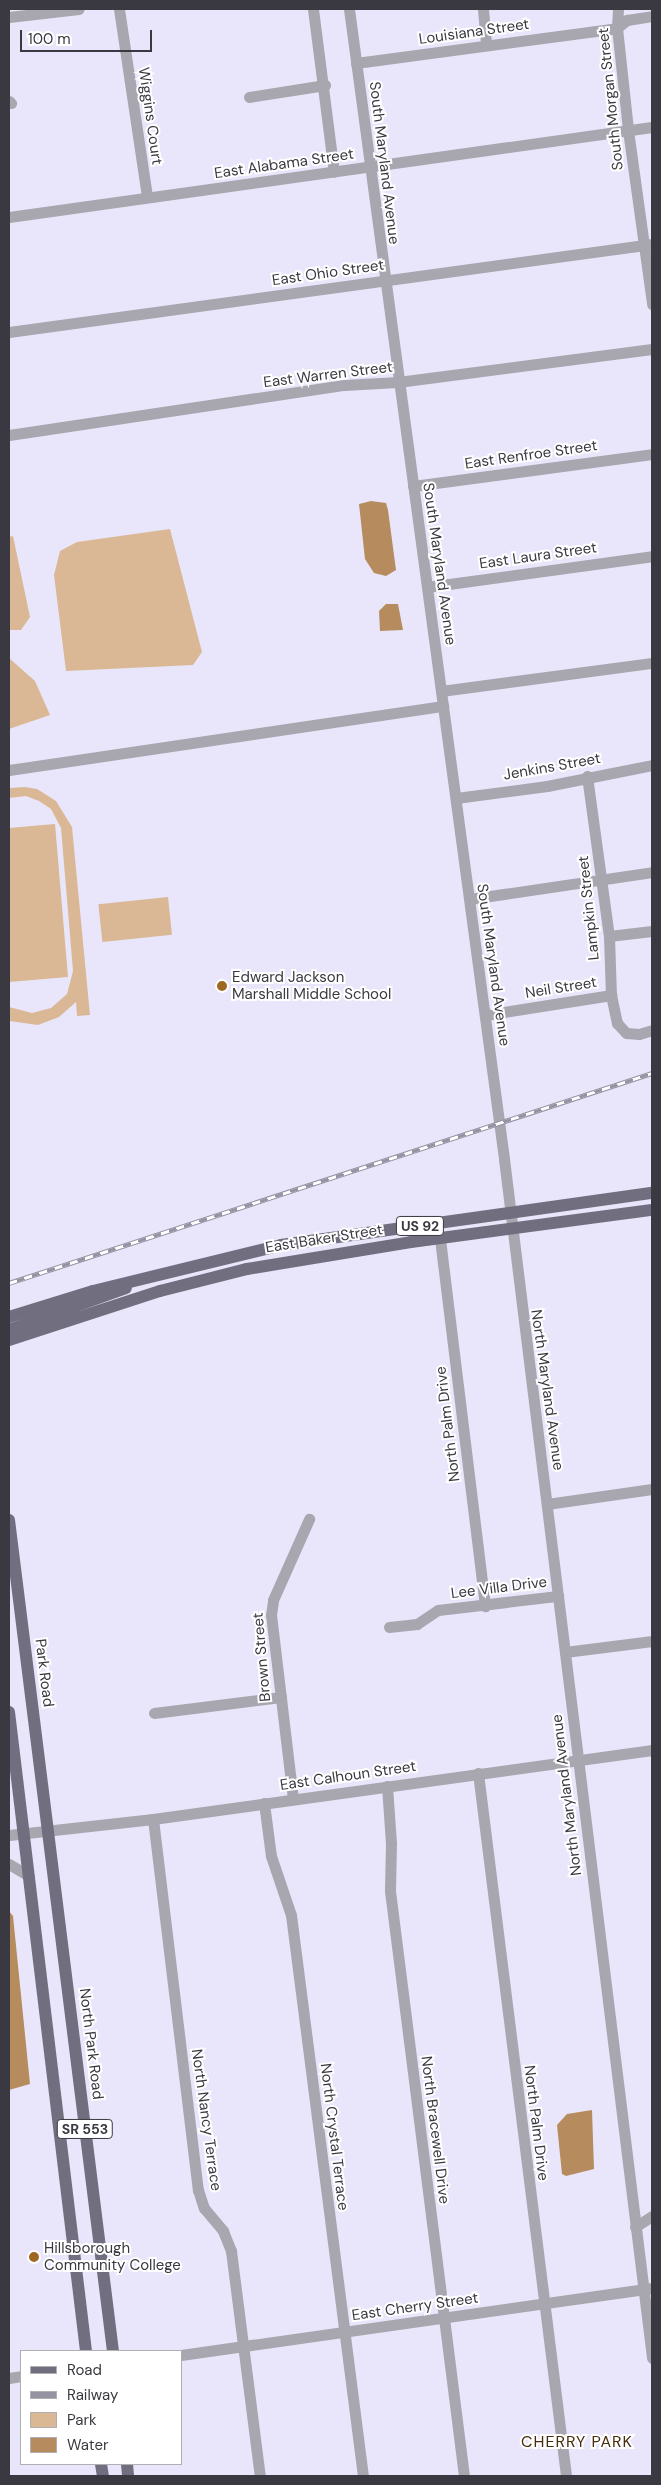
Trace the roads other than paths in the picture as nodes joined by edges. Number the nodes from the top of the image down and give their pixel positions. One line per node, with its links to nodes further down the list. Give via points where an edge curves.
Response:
1 (80, 9): 8 (street)
2 (119, 9): 18 (street, Wiggins Court)
3 (313, 9): 12 (street)
4 (349, 9): 11 (street, South Maryland Avenue)
5 (483, 9): 10 (street)
6 (618, 9): 9 (street, South Morgan Street)
7 (652, 16): 9 (street, Louisiana Street, via 627,20)
8 (9, 17)
9 (617, 28): 10 (street, Louisiana Street); 15 (street, South Morgan Street)
10 (486, 45): 11 (street, Louisiana Street)
11 (356, 63): 16 (street, South Maryland Avenue)
12 (325, 86): 13 (street); 17 (street)
13 (249, 97)
14 (652, 127): 15 (street, East Alabama Street)
15 (628, 130): 16 (street, East Alabama Street); 20 (street, South Morgan Street)
16 (369, 167): 17 (street, East Alabama Street); 21 (street, South Maryland Avenue)
17 (334, 172): 18 (street, East Alabama Street)
18 (147, 197): 19 (street, East Alabama Street)
19 (9, 217)
20 (648, 245): 21 (street, East Ohio Street); 22 (street, South Morgan Street)
21 (384, 280): 23 (street, East Ohio Street); 25 (street, South Maryland Avenue)
22 (652, 304)
23 (9, 332)
24 (652, 349): 25 (street, East Warren Street)
25 (398, 382): 26 (street, East Warren Street, via 344,385); 28 (street, South Maryland Avenue)
26 (9, 435)
27 (652, 454): 28 (street, East Renfroe Street)
28 (413, 486): 30 (street, South Maryland Avenue)
29 (652, 556): 30 (street, East Laura Street)
30 (427, 587): 32 (street, South Maryland Avenue)
31 (652, 664): 32 (street)
32 (441, 691): 33 (street, South Maryland Avenue)
33 (443, 706): 35 (street); 37 (street, South Maryland Avenue)
34 (652, 765): 36 (street, Jenkins Street)
35 (9, 770)
36 (587, 776): 37 (street, Jenkins Street, via 547,786); 39 (street, Lampkin Street)
37 (456, 798): 40 (street, South Maryland Avenue)
38 (652, 872): 39 (street)
39 (602, 880): 40 (street); 42 (street, Lampkin Street)
40 (470, 899): 44 (street, South Maryland Avenue)
41 (652, 931): 42 (street)
42 (609, 936): 43 (street, Lampkin Street)
43 (611, 995): 44 (street, Neil Street); 45 (street, Lampkin Street, via 618,1023 626,1033)
44 (485, 1015): 49 (street, South Maryland Avenue)
45 (652, 1030)
46 (652, 1193): 47 (main road, East Baker Street / US 92)
47 (638, 1195): 48 (street); 49 (main road, East Baker Street / US 92)
48 (646, 1211): 50 (main road, East Baker Street / US 92)
49 (511, 1213): 50 (street, North Maryland Avenue); 52 (main road, East Baker Street / US 92, via 281,1245 203,1262)
50 (510, 1229): 51 (main road, East Baker Street / US 92); 57 (street, North Maryland Avenue)
51 (440, 1239): 55 (main road, East Baker Street / US 92, via 208,1277); 61 (street, North Palm Drive)
52 (131, 1283): 53 (main road, East Baker Street / US 92); 54 (main road, via 115,1294)
53 (9, 1317)
54 (9, 1330)
55 (9, 1340)
56 (652, 1489): 57 (street)
57 (547, 1504): 60 (street, North Maryland Avenue)
58 (309, 1519): 65 (street, Brown Street, via 273,1600 270,1615)
59 (9, 1520): 75 (main road, Park Road / SR 553)
60 (558, 1596): 61 (street, Lee Villa Drive); 64 (street, North Maryland Avenue)
61 (485, 1606): 62 (street, Lee Villa Drive, via 438,1610 418,1624)
62 (389, 1627)
63 (652, 1641): 64 (street)
64 (565, 1652): 69 (street, North Maryland Avenue)
65 (281, 1697): 67 (street); 72 (street, Brown Street)
66 (9, 1712): 76 (main road, SR 553)
67 (154, 1713)
68 (652, 1750): 69 (street, East Calhoun Street)
69 (578, 1760): 70 (street, East Calhoun Street); 81 (street, North Maryland Avenue)
70 (478, 1773): 71 (street, East Calhoun Street); 83 (street, North Palm Drive)
71 (387, 1786): 72 (street, East Calhoun Street); 84 (street, North Bracewell Drive, via 390,1891)
72 (293, 1799): 73 (street, East Calhoun Street)
73 (264, 1803): 74 (street, East Calhoun Street); 85 (street, North Crystal Terrace, via 271,1856 290,1914)
74 (153, 1818): 75 (street, East Calhoun Street); 86 (street, North Nancy Terrace, via 198,2190 204,2208 231,2251)
75 (47, 1831): 76 (street, East Calhoun Street); 88 (main road, North Park Road / SR 553)
76 (24, 1834): 77 (street, East Calhoun Street); 79 (main road, SR 553)
77 (9, 1835)
78 (9, 1864): 79 (street)
79 (29, 1876): 87 (main road, SR 553)
80 (652, 2216): 81 (street)
81 (635, 2227): 82 (street, North Maryland Avenue)
82 (648, 2289): 83 (street, East Cherry Street); 90 (street, North Maryland Avenue)
83 (543, 2303): 84 (street, East Cherry Street); 94 (street, North Palm Drive)
84 (443, 2318): 85 (street, East Cherry Street); 93 (street, North Bracewell Drive)
85 (344, 2332): 86 (street, East Cherry Street); 92 (street, North Crystal Terrace)
86 (243, 2346): 89 (street, East Cherry Street); 91 (street, North Nancy Terrace)
87 (86, 2350)
88 (113, 2350)
89 (182, 2355)
90 (652, 2358)
91 (260, 2476)
92 (363, 2476)
93 (464, 2476)
94 (566, 2476)

